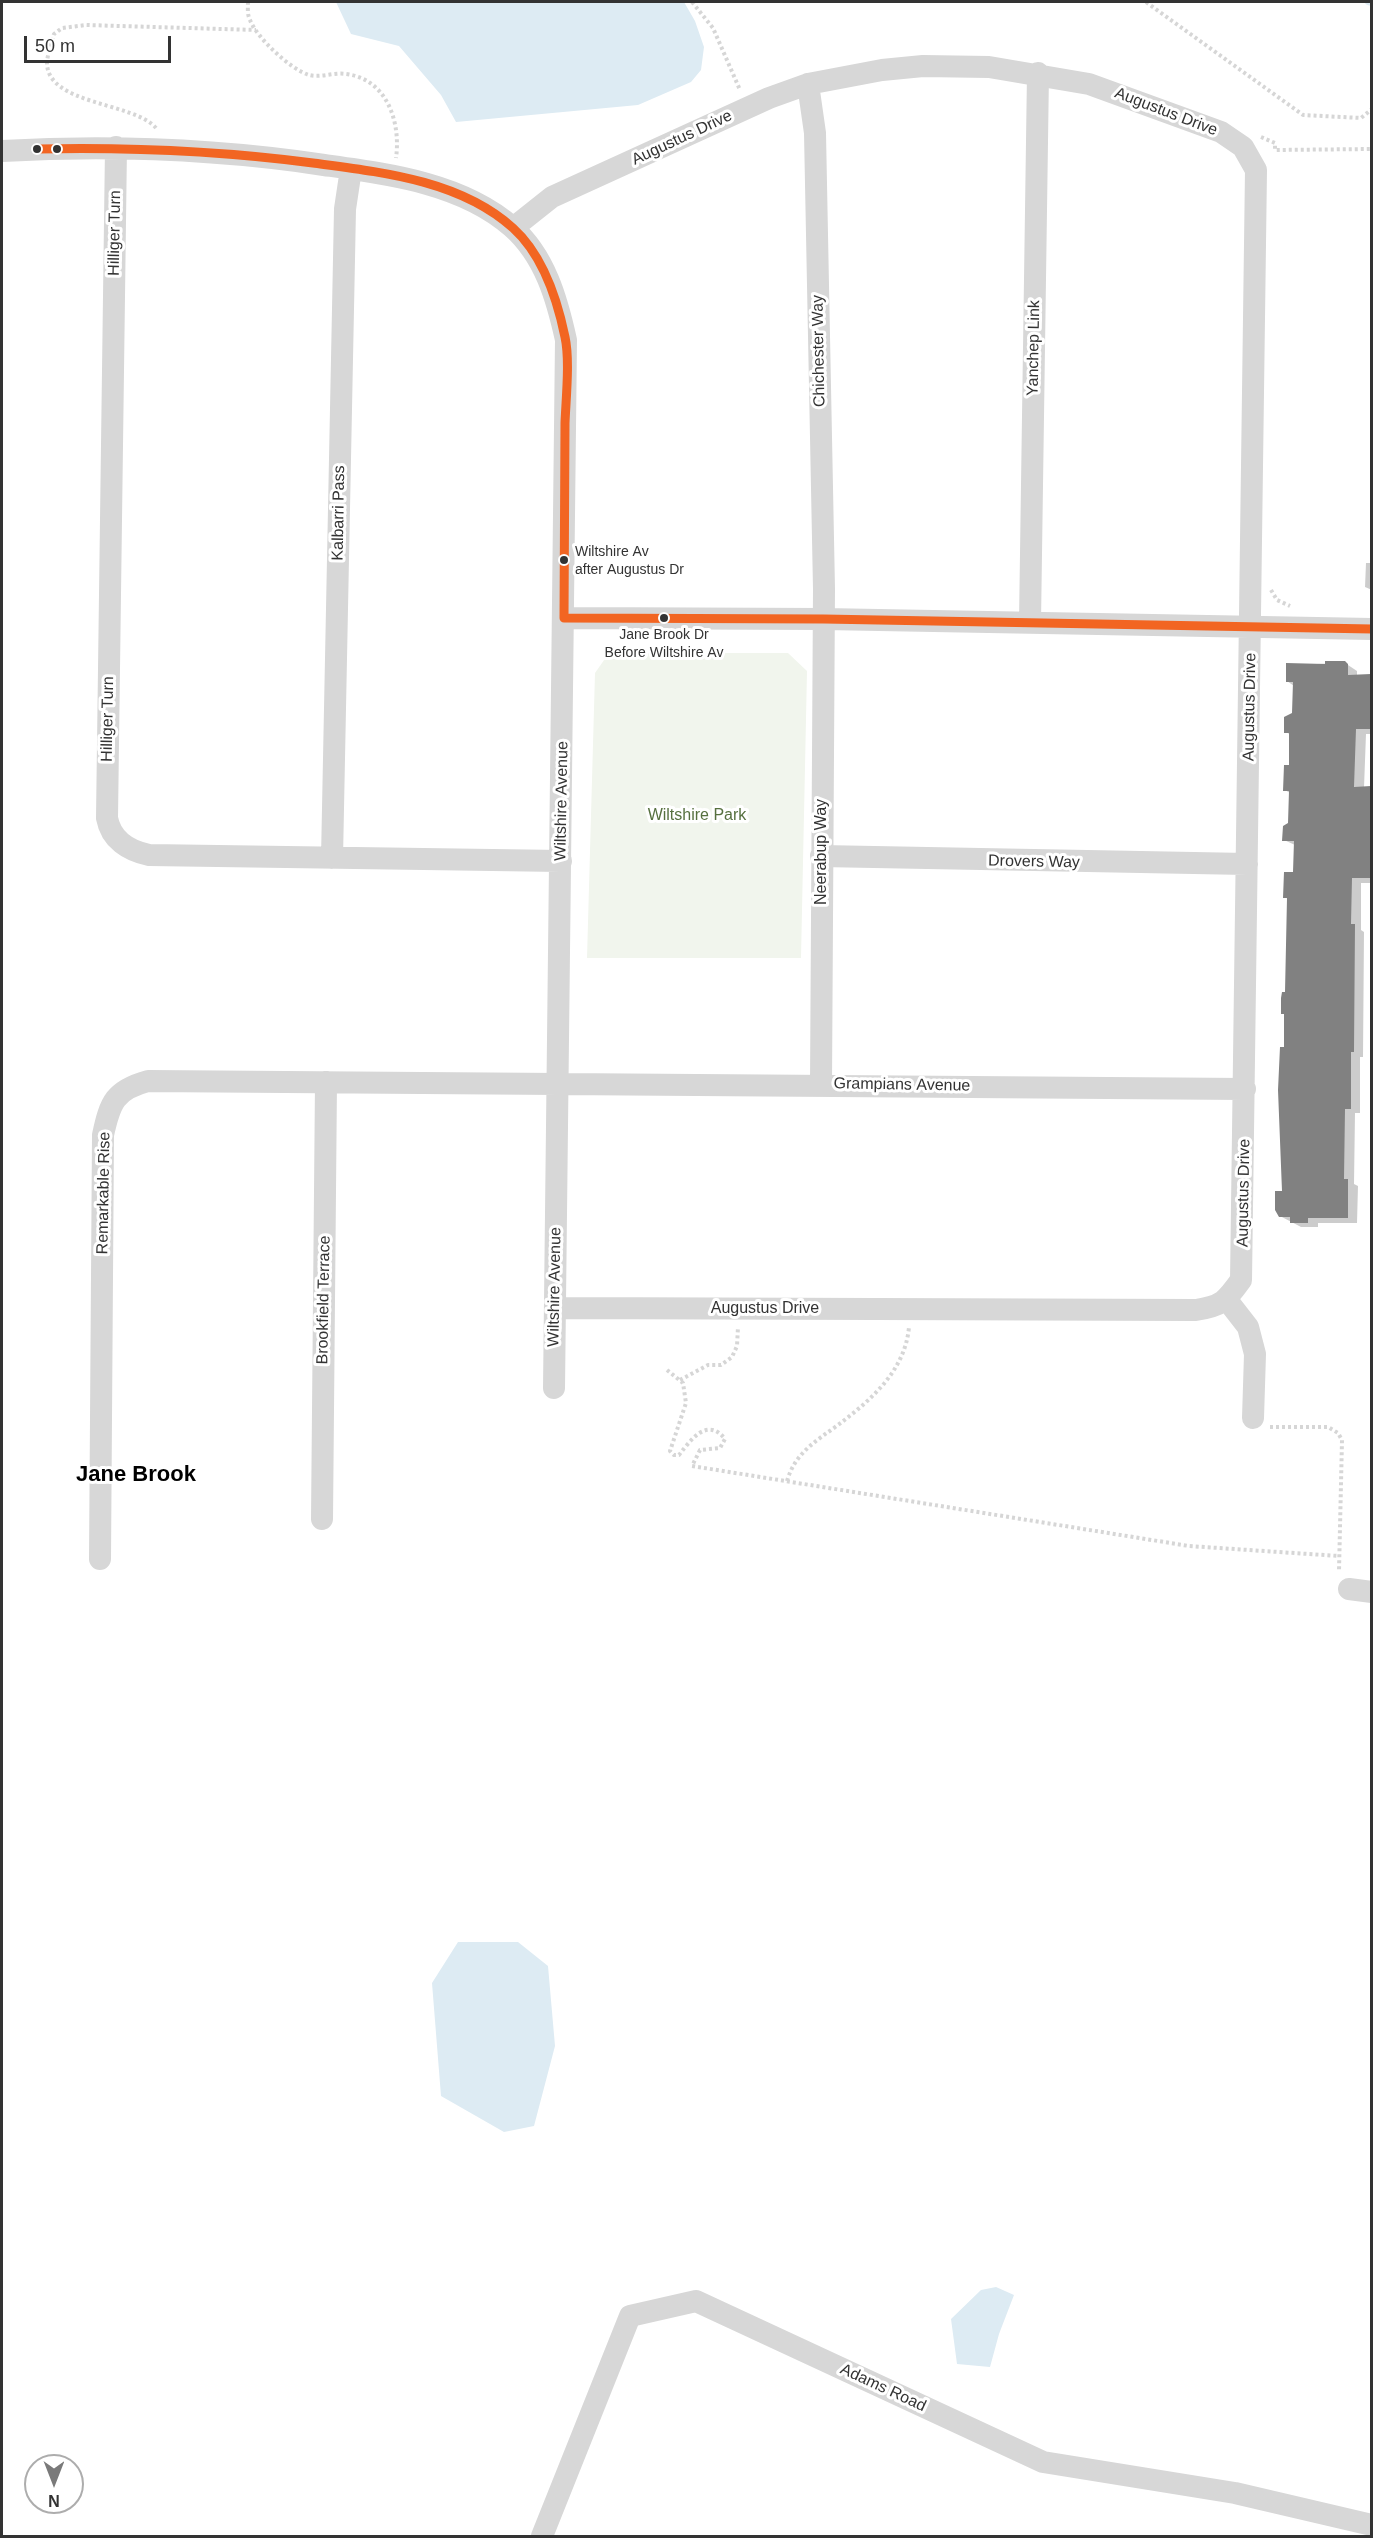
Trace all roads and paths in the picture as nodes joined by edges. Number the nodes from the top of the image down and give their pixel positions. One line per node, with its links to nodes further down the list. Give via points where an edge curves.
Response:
1 (248, 2): 4 (path, via 249,18)
2 (692, 2): 7 (path, via 713,28)
3 (1146, 2): 8 (path, via 1303,115 1361,118)
4 (256, 30): 9 (path, via 86,25 62,28 54,34 47,64 67,93 146,118); 12 (path, via 282,58 310,75 344,73 362,77 376,86 393,113)
5 (1038, 73): 6 (street, Augustus Drive, via 989,67 923,66); 19 (street, Yanchep Link); 20 (street, Augustus Drive, via 1089,84 1221,132 1243,147 1256,170)
6 (808, 84): 14 (street, Augustus Drive, via 717,120 552,197); 18 (street, Chichester Way, via 815,133)
7 (744, 96)
8 (1371, 109)
9 (157, 134)
10 (116, 147): 11 (street, Wiltshire Avenue); 13 (street, Wiltshire Avenue, via 257,155); 23 (street, Hilliger Turn, via 108,825 128,848 149,855)
11 (2, 151)
12 (395, 165)
13 (351, 169): 14 (street, Wiltshire Avenue, via 452,192 479,204); 23 (street, Kalbarri Pass, via 345,209)
14 (513, 228): 17 (street, Wiltshire Avenue, via 549,278 566,340)
15 (1270, 583): 16 (path, via 1277,600)
16 (1301, 607)
17 (564, 618): 18 (street); 24 (street, Wiltshire Avenue)
18 (824, 619): 19 (street); 22 (street, Neerabup Way)
19 (1030, 622): 20 (street)
20 (1251, 626): 21 (street); 25 (street, Augustus Drive)
21 (1371, 629)
22 (821, 856): 25 (street, Drovers Way); 28 (street, Neerabup Way)
23 (332, 858): 24 (street, Hilliger Turn)
24 (561, 861): 27 (street, Wiltshire Avenue)
25 (1247, 864): 29 (street, Augustus Drive)
26 (326, 1082): 27 (street, Remarkable Rise); 39 (street, Brookfield Terrace); 41 (street, Remarkable Rise, via 148,1081 129,1086 118,1095 107,1114 103,1135)
27 (558, 1083): 28 (street, Grampians Avenue); 31 (street, Wiltshire Avenue)
28 (821, 1084): 29 (street, Grampians Avenue)
29 (1245, 1089): 30 (street, Augustus Drive, via 1243,1266 1241,1280)
30 (1227, 1300): 31 (street, Augustus Drive, via 1196,1310); 37 (street, via 1248,1327 1255,1353)
31 (555, 1308): 36 (street, Wiltshire Avenue)
32 (909, 1318): 38 (path, via 902,1354 883,1386 807,1448 791,1467)
33 (738, 1325): 35 (path, via 732,1357)
34 (668, 1371): 35 (path)
35 (680, 1380): 38 (path, via 686,1403 670,1445 674,1455 679,1455 695,1434 716,1431 724,1439 723,1445 700,1450 692,1466)
36 (554, 1388)
37 (1258, 1422): 40 (path, via 1328,1427 1338,1433 1342,1440)
38 (787, 1481): 40 (path, via 1189,1546)
39 (322, 1519)
40 (1339, 1556): 42 (path)
41 (100, 1559)
42 (1353, 1585)
43 (1371, 2525): 44 (street, Adams Road, via 1235,2493 1043,2462 696,2301 630,2316)
44 (542, 2536)

